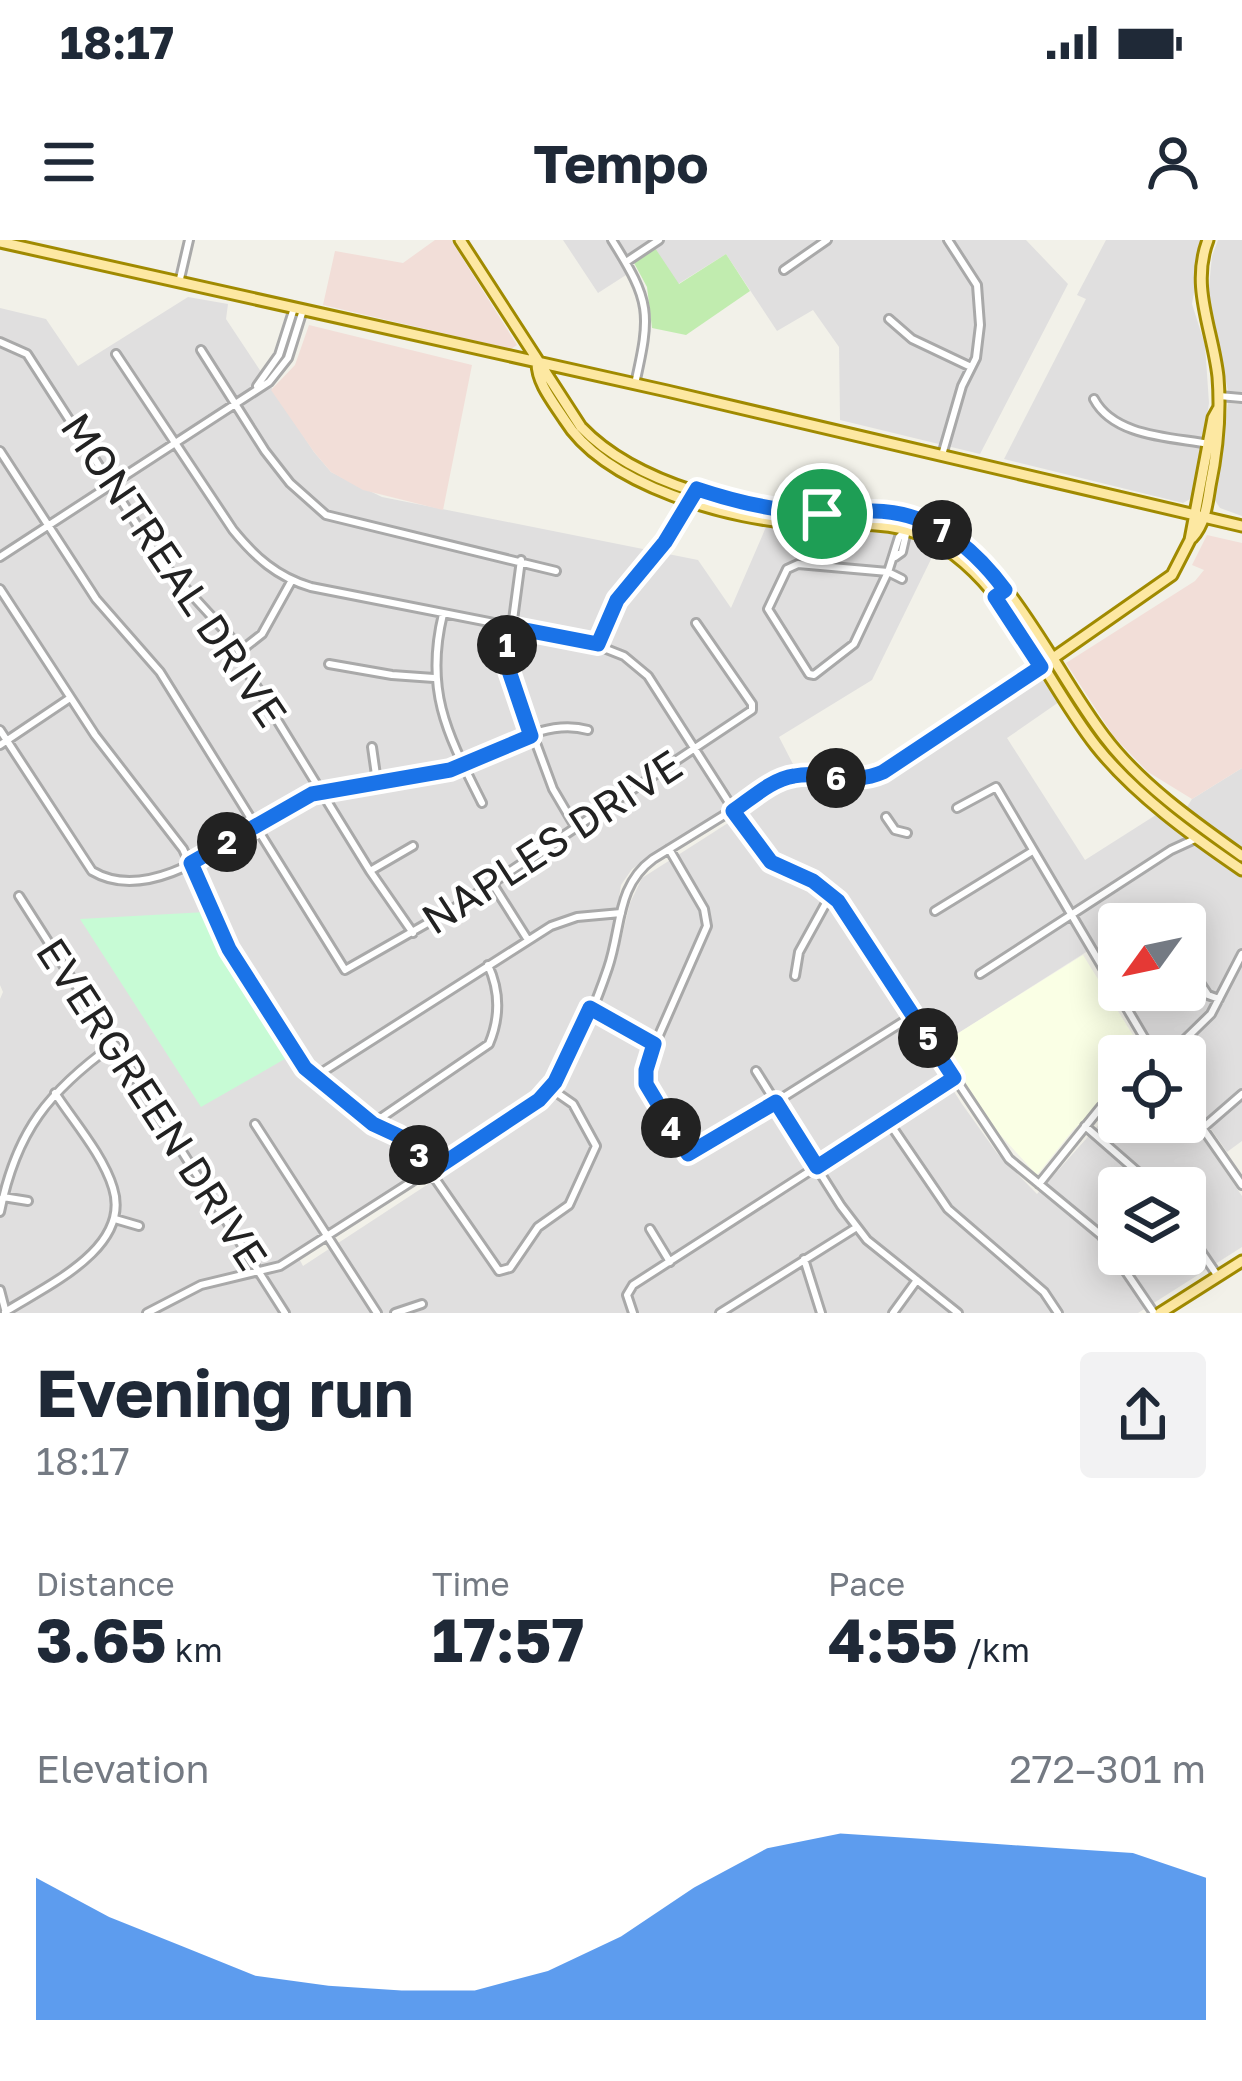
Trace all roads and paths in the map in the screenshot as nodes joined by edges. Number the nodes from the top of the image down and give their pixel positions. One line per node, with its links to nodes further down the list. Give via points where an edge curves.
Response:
1 (189, 240): 11 (street)
2 (460, 240): 17 (main road)
3 (612, 240): 9 (street)
4 (658, 240): 9 (street)
5 (827, 240): 10 (street)
6 (948, 240): 18 (street, via 980,300)
7 (1208, 240): 20 (main road, via 1203,311)
8 (0, 242): 11 (main road)
9 (626, 262): 19 (street, via 646,310)
10 (784, 270)
11 (179, 283): 12 (main road)
12 (298, 309): 17 (main road); 23 (street, via 279,356)
13 (890, 319): 18 (street)
14 (0, 342): 28 (street, MONTREAL DRIVE, via 27,354)
15 (201, 350): 23 (street)
16 (116, 354): 24 (street)
17 (537, 363): 19 (main road); 29 (main road, via 586,448 634,480)
18 (971, 367): 27 (street)
19 (635, 384): 27 (main road)
20 (1219, 396): 21 (street); 25 (main road)
21 (1242, 398)
22 (1094, 399): 25 (street, via 1122,425)
23 (236, 404): 24 (street); 36 (street, via 290,482 326,515)
24 (174, 444): 28 (street); 40 (street, via 253,554)
25 (1215, 445): 30 (main road)
26 (0, 451): 32 (street)
27 (942, 455): 30 (main road)
28 (111, 485): 32 (street); 47 (street, MONTREAL DRIVE, via 159,559)
29 (694, 494): 31 (main road, via 822,514); 34 (main road, via 736,515); 46 (street, via 617,600)
30 (1200, 516): 33 (main road); 48 (main road, via 1166,582)
31 (909, 517): 34 (main road); 42 (main road, via 953,536 987,566)
32 (48, 526): 35 (street); 66 (street, via 96,599 160,673)
33 (1242, 526)
34 (907, 530): 38 (street); 42 (main road, via 962,559)
35 (0, 557)
36 (521, 560): 37 (street); 45 (street)
37 (556, 571)
38 (888, 572): 38 (street, via 850,649 808,674 768,609 787,569); 39 (street)
39 (902, 579)
40 (292, 580): 43 (street); 47 (street, via 262,634)
41 (0, 589): 51 (street)
42 (1000, 593): 48 (main road)
43 (443, 614): 45 (street); 50 (street)
44 (696, 623): 57 (street, NAPLES DRIVE, via 753,707)
45 (510, 627): 46 (street); 54 (street, via 507,665)
46 (598, 644): 57 (street, via 647,676)
47 (239, 652): 61 (street, MONTREAL DRIVE)
48 (1046, 663): 58 (main road); 64 (street, via 883,772 784,778)
49 (329, 664): 50 (street)
50 (434, 678): 59 (street)
51 (70, 698): 55 (street); 76 (street)
52 (0, 730): 55 (street)
53 (588, 730): 54 (street, via 565,725)
54 (531, 736): 59 (street); 67 (street)
55 (3, 743): 76 (street, via 92,871 145,878)
56 (372, 747): 60 (street)
57 (694, 749): 64 (street); 67 (street, NAPLES DRIVE)
58 (1116, 760): 68 (main road); 75 (main road)
59 (463, 765): 60 (street); 62 (street)
60 (377, 782): 61 (street)
61 (322, 792): 66 (street); 77 (street, MONTREAL DRIVE)
62 (482, 803)
63 (957, 808): 74 (street, via 996,787)
64 (733, 811): 72 (street); 80 (street, via 771,862)
65 (886, 817): 69 (street)
66 (255, 826): 76 (street); 85 (street, NAPLES DRIVE, via 345,970)
67 (575, 827): 79 (street, NAPLES DRIVE)
68 (1188, 829): 70 (main road); 73 (street)
69 (907, 833)
70 (1198, 837): 73 (street); 78 (main road)
71 (413, 846): 77 (street)
72 (669, 849): 83 (street, via 630,880); 98 (street, via 707,926)
73 (1171, 850): 84 (street)
74 (1031, 852): 82 (street); 84 (street)
75 (1242, 856)
76 (191, 863): 100 (street, via 229,949)
77 (370, 871): 85 (street, MONTREAL DRIVE)
78 (1242, 871)
79 (492, 884): 85 (street, NAPLES DRIVE); 86 (street)
80 (831, 894): 90 (street); 94 (street)
81 (19, 896): 97 (street, EVERGREEN DRIVE)
82 (935, 911)
83 (621, 913): 86 (street, via 577,917); 93 (street)
84 (1070, 915): 89 (street); 95 (street)
85 (413, 933)
86 (528, 940): 88 (street)
87 (1242, 953): 92 (street)
88 (488, 965): 100 (street); 109 (street, via 498,1001 489,1044)
89 (980, 974)
90 (795, 976)
91 (1206, 992): 92 (street)
92 (1220, 999): 96 (street)
93 (590, 1008): 98 (street); 102 (street)
94 (913, 1016): 101 (street); 105 (street)
95 (1142, 1035)
96 (1192, 1035)
97 (114, 1044): 103 (street); 130 (street, EVERGREEN DRIVE)
98 (654, 1044): 105 (street, via 646,1084 688,1154)
99 (756, 1071): 105 (street)
100 (315, 1077): 109 (street)
101 (954, 1078): 107 (street); 117 (street)
102 (550, 1088): 115 (street); 115 (street, via 573,1104 596,1145 569,1205 538,1227 510,1268 500,1271 489,1259)
103 (55, 1093): 118 (street, via 22,1140); 121 (street, via 106,1173)
104 (1242, 1094): 111 (street)
105 (776, 1102): 113 (street)
106 (1098, 1113): 110 (street)
107 (888, 1121): 113 (street); 145 (street, via 941,1200)
108 (255, 1124): 125 (street)
109 (373, 1124): 115 (street, via 399,1136)
110 (1085, 1126): 114 (street); 117 (street)
111 (1206, 1126)
112 (1206, 1133): 116 (street)
113 (817, 1167): 123 (street); 128 (street)
114 (1132, 1167)
115 (432, 1171): 125 (street)
116 (1242, 1185)
117 (1037, 1186): 146 (street, via 1100,1235)
118 (3, 1197): 119 (street); 120 (street)
119 (28, 1201)
120 (0, 1211)
121 (115, 1219): 122 (street); 135 (street, via 98,1247)
122 (139, 1226)
123 (856, 1227): 127 (street); 132 (street)
124 (650, 1228): 128 (street)
125 (327, 1238): 130 (street); 138 (street)
126 (1206, 1258): 131 (street)
127 (805, 1259): 141 (street); 142 (street)
128 (670, 1262): 140 (street, via 627,1291)
129 (1242, 1262): 131 (main road)
130 (260, 1273): 136 (street, via 180,1292); 137 (street, EVERGREEN DRIVE)
131 (1219, 1277): 146 (main road)
132 (917, 1280): 143 (street); 144 (street)
133 (0, 1290): 135 (street)
134 (422, 1304): 139 (street)
135 (6, 1312)
136 (147, 1313)
137 (285, 1313)
138 (377, 1313)
139 (395, 1313)
140 (633, 1313)
141 (720, 1313)
142 (820, 1313)
143 (893, 1313)
144 (958, 1313)
145 (1058, 1313)
146 (1157, 1313)

